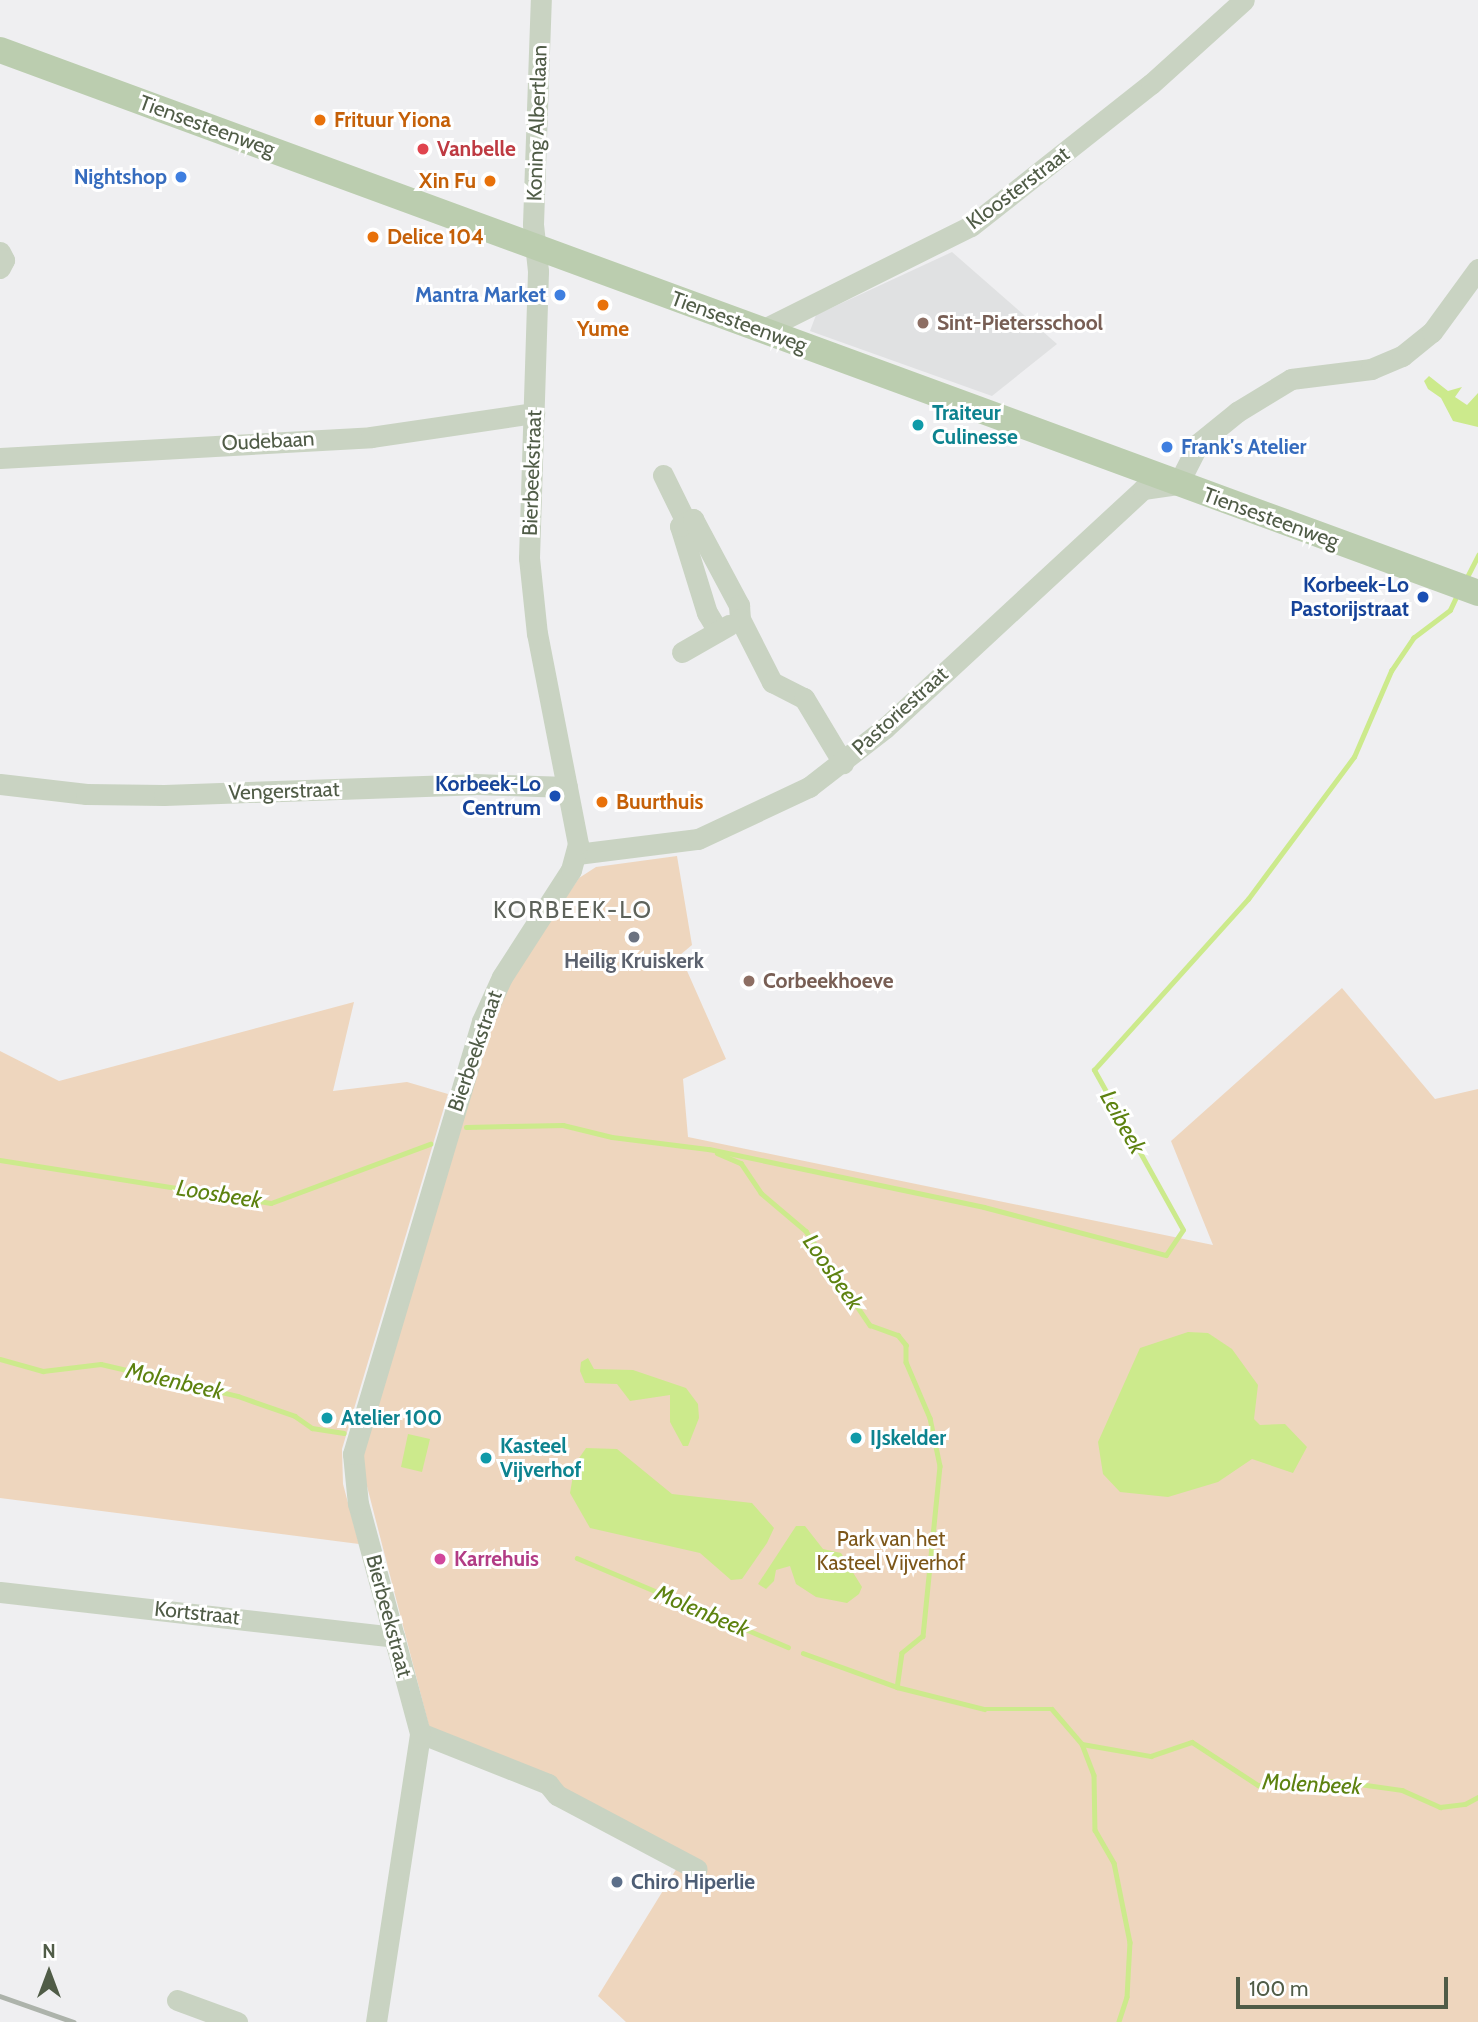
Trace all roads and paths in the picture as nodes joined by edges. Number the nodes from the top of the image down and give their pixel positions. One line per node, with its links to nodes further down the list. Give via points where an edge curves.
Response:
1 (541, 0): 4 (street, Koning Albertlaan)
2 (1244, 0): 8 (street, Kloosterstraat, via 1151,84 971,226)
3 (0, 50): 4 (main road, Tiensesteenweg)
4 (534, 246): 8 (main road, Tiensesteenweg); 9 (street, Bierbeekstraat, via 538,271)
5 (0, 252): 6 (street, via 4,260)
6 (0, 268)
7 (1478, 269): 12 (street, via 1418,347 1378,367 1307,374 1274,387 1199,443)
8 (762, 330): 12 (main road, Tiensesteenweg)
9 (534, 414): 10 (street, Oudebaan, via 371,436); 20 (street, Bierbeekstraat, via 530,558 537,634)
10 (0, 458)
11 (663, 475): 13 (street)
12 (1178, 484): 14 (main road, Tiensesteenweg); 18 (street, Pastoriestraat, via 1143,489)
13 (686, 522): 15 (street, via 693,519 739,605); 16 (street, via 680,526 707,613)
14 (1478, 593)
15 (740, 619): 16 (street); 18 (street, via 772,682 804,698)
16 (718, 631): 17 (street)
17 (682, 652)
18 (843, 763): 21 (street, Pastoriestraat, via 770,808 698,839)
19 (0, 784): 20 (street, Vengerstraat, via 86,794 164,795 475,784)
20 (568, 787): 21 (street, Bierbeekstraat, via 578,834)
21 (577, 854): 23 (street, Bierbeekstraat, via 572,870 492,995 356,1438 352,1476)
22 (0, 1592): 23 (street, Kortstraat)
23 (394, 1637): 24 (street, Bierbeekstraat)
24 (419, 1733): 25 (street, via 548,1784 557,1795); 28 (street, Bierbeekstraat)
25 (697, 1869)
26 (177, 2000): 27 (street)
27 (237, 2022)
28 (376, 2022)

